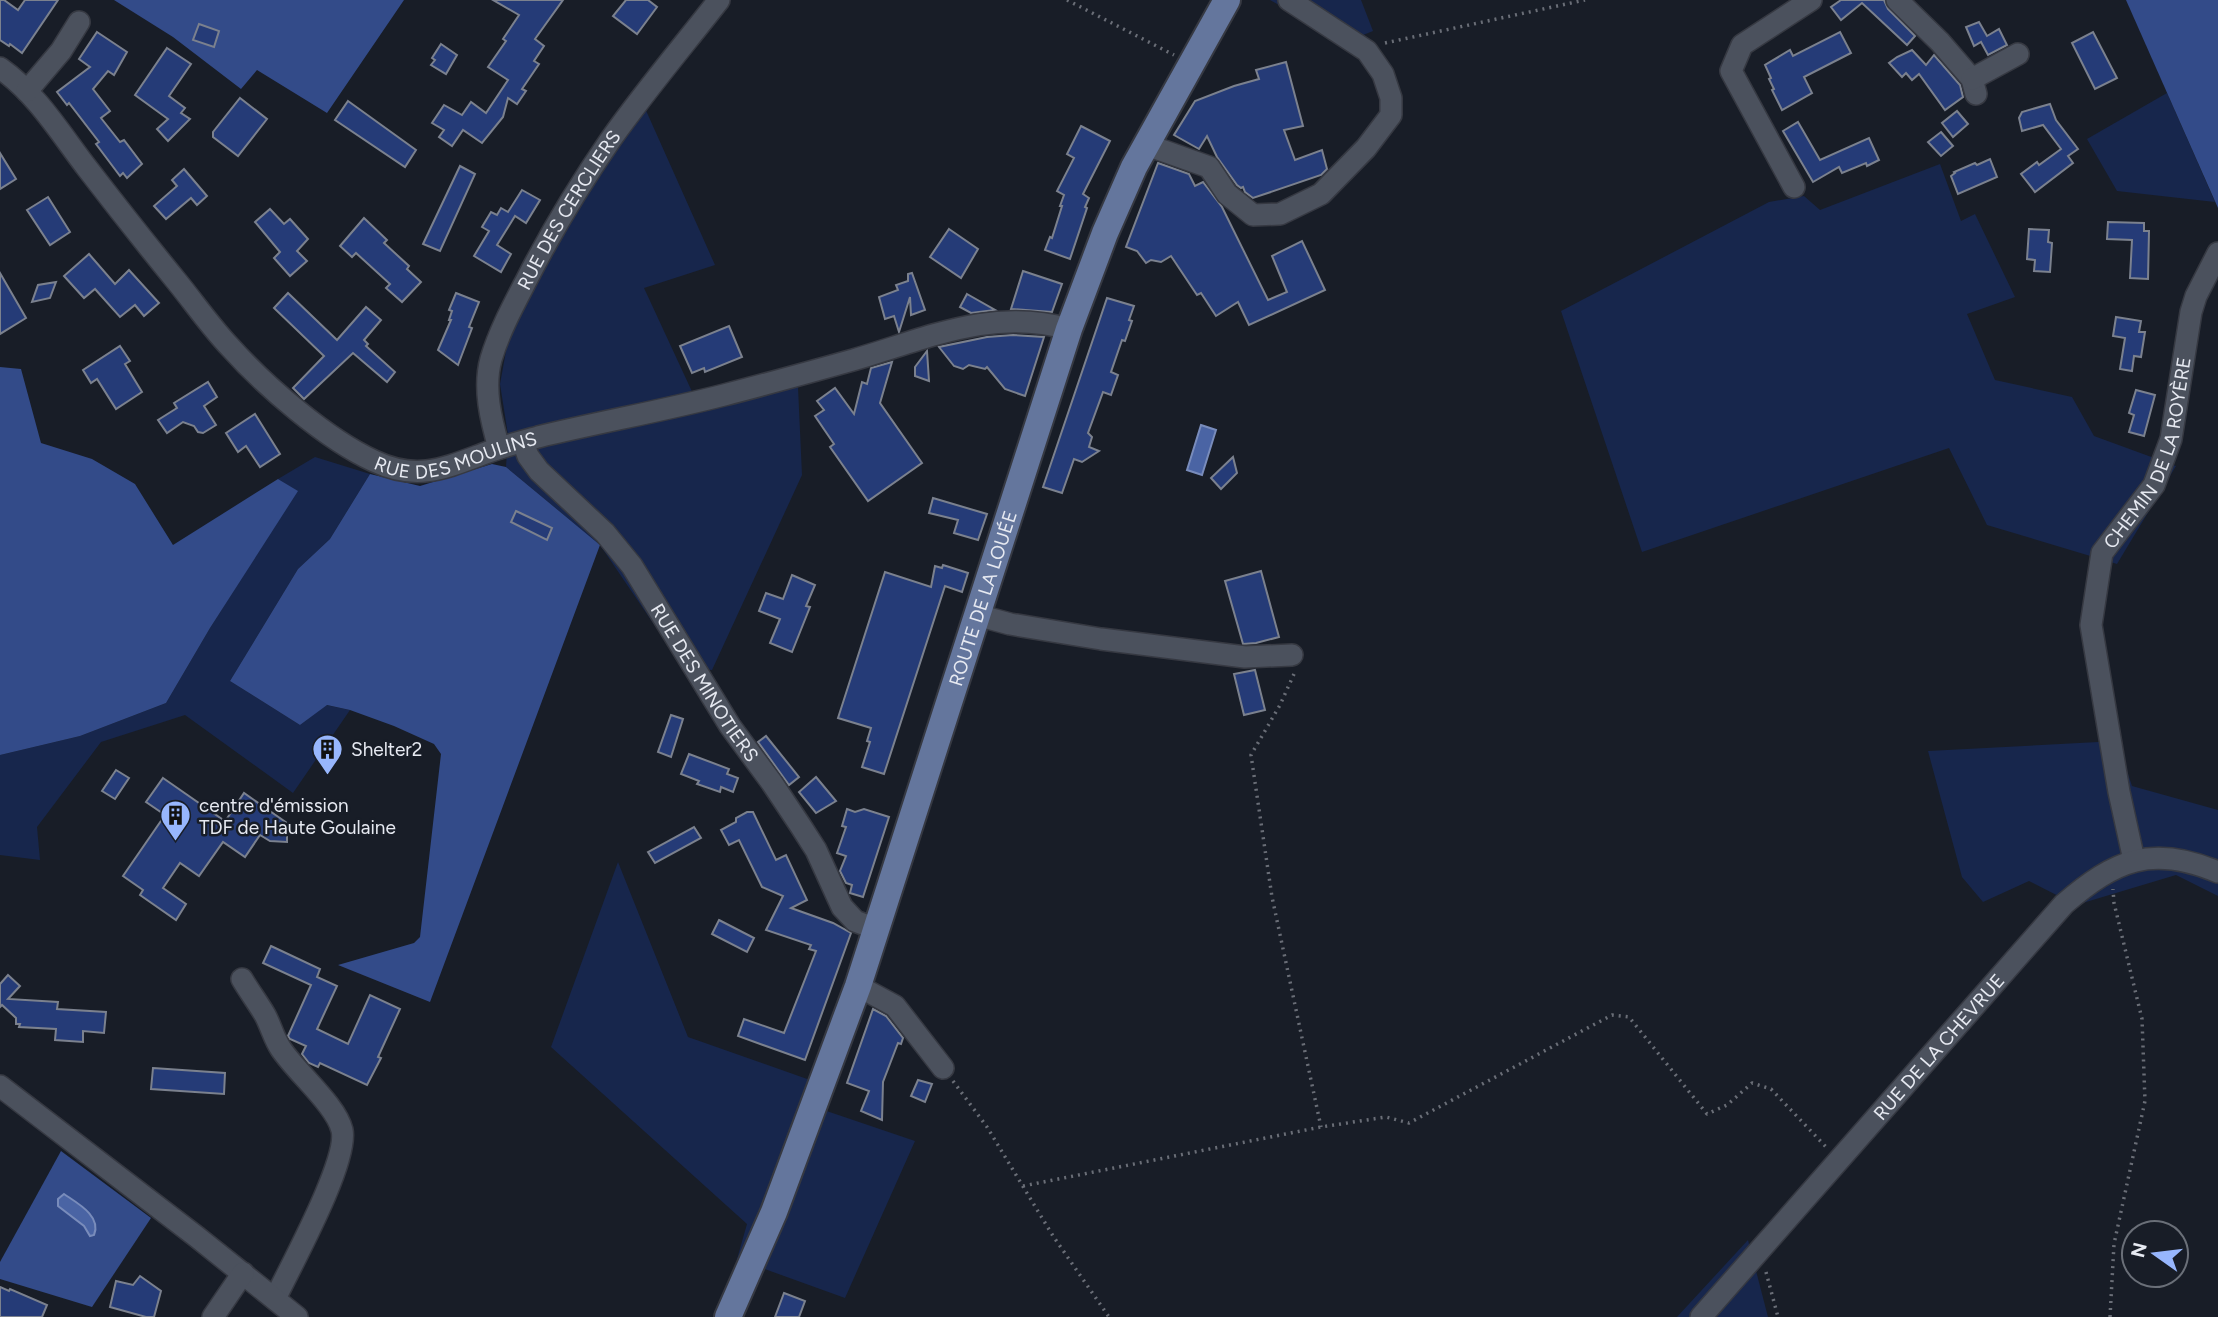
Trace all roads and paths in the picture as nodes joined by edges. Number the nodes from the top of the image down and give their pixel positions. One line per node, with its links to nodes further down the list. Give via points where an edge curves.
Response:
1 (719, 0): 19 (street, RUE DES CERCLIERS, via 612,138 518,297 491,360 488,382)
2 (1067, 0): 11 (path)
3 (1227, 0): 11 (main road, ROUTE DE LA LOUÉE)
4 (1289, 0): 9 (street)
5 (1585, 0): 9 (path, via 1388,41)
6 (1811, 0): 15 (street, via 1742,44 1731,71)
7 (1897, 0): 10 (street, via 1940,42 1974,87)
8 (79, 22): 13 (street)
9 (1367, 51): 14 (street, via 1383,74 1391,115 1321,194 1280,214 1253,215 1227,194 1209,167)
10 (2018, 54)
11 (1191, 64): 14 (main road, ROUTE DE LA LOUÉE)
12 (0, 68): 13 (street, RUE DES MOULINS)
13 (27, 91): 19 (street, RUE DES MOULINS, via 230,347 317,425 348,447 394,469 441,469)
14 (1146, 145): 17 (main road, ROUTE DE LA LOUÉE, via 1105,233)
15 (1794, 187)
16 (2218, 253): 22 (street, CHEMIN DE LA ROYÈRE, via 2191,312 2171,439 2154,485 2102,553 2091,625)
17 (1069, 329): 18 (street, RUE DES MOULINS, via 1032,321 958,327 724,395); 20 (main road, ROUTE DE LA LOUÉE)
18 (523, 442): 19 (street, RUE DES MOULINS); 25 (street, RUE DES MINOTIERS, via 539,471 605,533 632,566 730,726 816,850 842,907 855,921)
19 (499, 448)
20 (977, 615): 21 (street, via 1101,639 1245,657); 25 (main road, ROUTE DE LA LOUÉE)
21 (1292, 655): 30 (path, via 1295,671 1251,755 1272,897)
22 (2134, 860): 23 (street, RUE DE LA CHEVRUE); 24 (street, RUE DE LA CHEVRUE, via 2162,858)
23 (2112, 870): 31 (street, RUE DE LA CHEVRUE, via 2064,904); 44 (path, via 2114,903 2142,1019 2146,1101 2114,1244)
24 (2218, 872)
25 (876, 929): 27 (main road, ROUTE DE LA LOUÉE)
26 (242, 979): 36 (street, via 279,1047 334,1112 342,1131 334,1172)
27 (858, 986): 28 (street, via 895,1006); 33 (main road, ROUTE DE LA LOUÉE)
28 (943, 1068): 32 (path)
29 (0, 1086): 35 (street)
30 (1321, 1127): 31 (path, via 1386,1117 1409,1124 1612,1015 1629,1017 1707,1114 1727,1105 1752,1083 1771,1089); 32 (path)
31 (1838, 1160): 34 (street, RUE DE LA CHEVRUE)
32 (1023, 1186): 41 (path)
33 (774, 1212): 39 (main road, ROUTE DE LA LOUÉE); 40 (main road, ROUTE DE LA LOUÉE)
34 (1760, 1250): 42 (street, RUE DE LA CHEVRUE); 43 (path)
35 (243, 1273): 36 (street); 37 (street)
36 (275, 1299): 38 (street)
37 (213, 1317)
38 (297, 1317)
39 (728, 1317)
40 (742, 1317)
41 (1109, 1317)
42 (1701, 1317)
43 (1778, 1317)
44 (2110, 1317)

